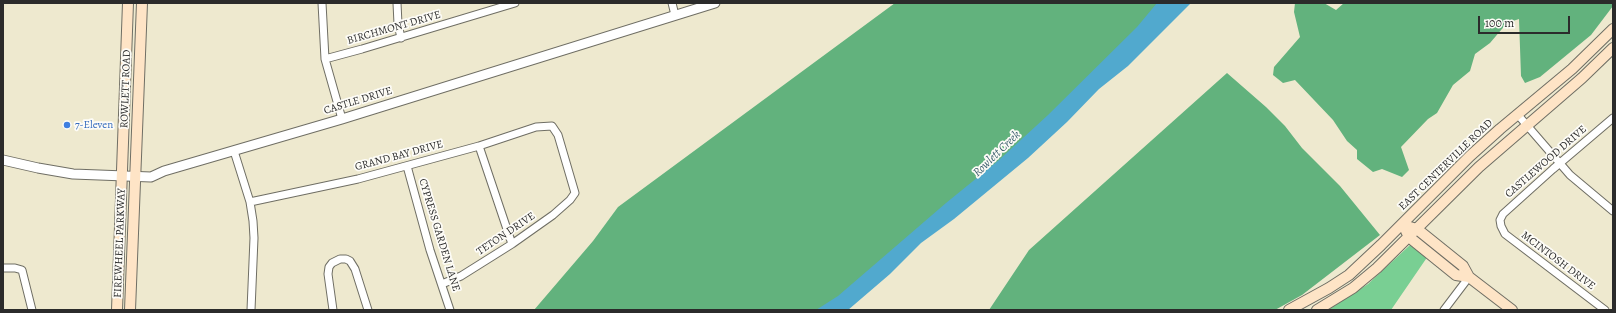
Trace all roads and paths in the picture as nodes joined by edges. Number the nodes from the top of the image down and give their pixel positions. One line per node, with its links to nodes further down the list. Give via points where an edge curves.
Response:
1 (128, 3): 22 (main road, ROWLETT ROAD)
2 (142, 3): 23 (main road, ROWLETT ROAD)
3 (322, 3): 12 (street)
4 (397, 3): 10 (street)
5 (515, 3): 10 (street, BIRCHMONT DRIVE)
6 (672, 3): 8 (street)
7 (715, 3): 8 (street, CASTLE DRIVE)
8 (675, 15): 14 (street, CASTLE DRIVE)
9 (1613, 29): 13 (main road, EAST CENTERVILLE ROAD, via 1572,69)
10 (401, 38): 12 (street, BIRCHMONT DRIVE)
11 (1613, 48): 16 (main road)
12 (325, 59): 14 (street)
13 (1518, 115): 16 (street); 27 (main road, EAST CENTERVILLE ROAD, via 1470,156)
14 (342, 118): 18 (street, CASTLE DRIVE)
15 (1613, 118): 20 (street, CASTLEWOOD DRIVE)
16 (1526, 125): 20 (street); 29 (main road, via 1479,167)
17 (479, 146): 21 (street, GRAND BAY DRIVE); 24 (street, GRAND BAY DRIVE, via 536,127 552,126 558,135); 31 (street)
18 (234, 151): 23 (street, CASTLE DRIVE, via 151,177); 25 (street)
19 (3, 160): 22 (street, CASTLE DRIVE, via 52,171)
20 (1559, 163): 26 (street); 28 (street, CASTLEWOOD DRIVE, via 1503,214)
21 (407, 166): 25 (street, GRAND BAY DRIVE); 34 (street, CYPRESS GARDEN LANE)
22 (122, 177): 23 (street, CASTLE DRIVE); 36 (main road, FIREWHEEL PARKWAY)
23 (134, 177): 37 (main road, FIREWHEEL PARKWAY)
24 (575, 193): 31 (street, TETON DRIVE, via 553,215)
25 (250, 202): 38 (street, via 254,238)
26 (1613, 211)
27 (1403, 224): 29 (main road); 30 (main road); 42 (main road, EAST CENTERVILLE ROAD, via 1344,278)
28 (1501, 226): 46 (street, MCINTOSH DRIVE, via 1505,234)
29 (1417, 229): 30 (main road); 33 (main road, via 1463,266)
30 (1409, 237): 33 (main road, via 1456,275); 43 (main road, via 1365,279)
31 (512, 244): 34 (street, TETON DRIVE, via 461,276)
32 (3, 268): 35 (street, via 22,270)
33 (1469, 277): 44 (street); 45 (main road)
34 (442, 284): 41 (street, CYPRESS GARDEN LANE)
35 (32, 310)
36 (117, 310)
37 (130, 310)
38 (251, 310)
39 (333, 310): 40 (street, via 328,274 332,262 340,259 350,261 355,269)
40 (368, 310)
41 (450, 310)
42 (1289, 310)
43 (1316, 310)
44 (1444, 310)
45 (1512, 310)
46 (1605, 310)

